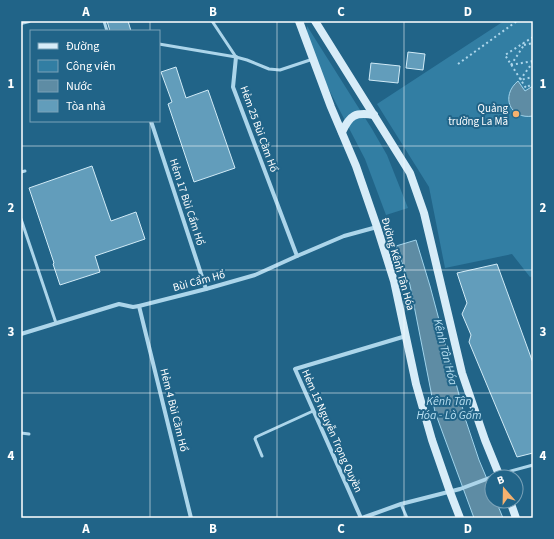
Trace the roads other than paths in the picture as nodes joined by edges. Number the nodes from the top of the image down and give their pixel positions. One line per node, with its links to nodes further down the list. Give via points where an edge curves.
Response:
1 (212, 21): 5 (lane)
2 (298, 21): 6 (street, Đường Kênh Tân Hóa)
3 (315, 21): 7 (street)
4 (160, 44): 5 (lane)
5 (236, 57): 6 (lane, via 269,69 280,70); 14 (street, Hẻm 25 Bùi Cầm Hổ, via 233,87)
6 (313, 60): 9 (street, Đường Kênh Tân Hóa)
7 (374, 116): 9 (street, via 358,114 351,117); 25 (street, via 410,173 422,206 462,373)
8 (151, 122): 15 (street, Hẻm 17 Bùi Cẩm Hổ)
9 (342, 132): 13 (street, Đường Kênh Tân Hóa)
10 (25, 171): 11 (lane)
11 (21, 172)
12 (21, 219): 17 (lane)
13 (377, 227): 14 (street, Bùi Cẩm Hổ, via 344,236); 19 (street, Đường Kênh Tân Hóa, via 394,281)
14 (298, 256): 15 (street, Bùi Cẩm Hổ, via 255,275)
15 (206, 289): 16 (street, Bùi Cẩm Hổ)
16 (139, 306): 17 (street, Bùi Cẩm Hổ, via 119,304); 30 (street, Hẻm 4 Bùi Cầm Hổ)
17 (56, 323): 18 (street, Bùi Cẩm Hổ)
18 (21, 334)
19 (406, 336): 20 (street, Hẻm 15 Nguyễn Trọng Quyền, via 295,369); 28 (street, Đường Kênh Tân Hóa, via 416,384)
20 (314, 411): 23 (lane, via 256,437); 31 (street, Hẻm 15 Nguyễn Trọng Quyền)
21 (21, 433): 22 (lane)
22 (29, 434)
23 (262, 456)
24 (533, 465): 26 (lane)
25 (492, 469)
26 (520, 469)
27 (484, 481): 28 (street)
28 (450, 492): 29 (street); 33 (street, Đường Kênh Tân Hóa)
29 (401, 504): 31 (street); 32 (lane)
30 (191, 518)
31 (362, 518)
32 (407, 518)
33 (460, 518)

